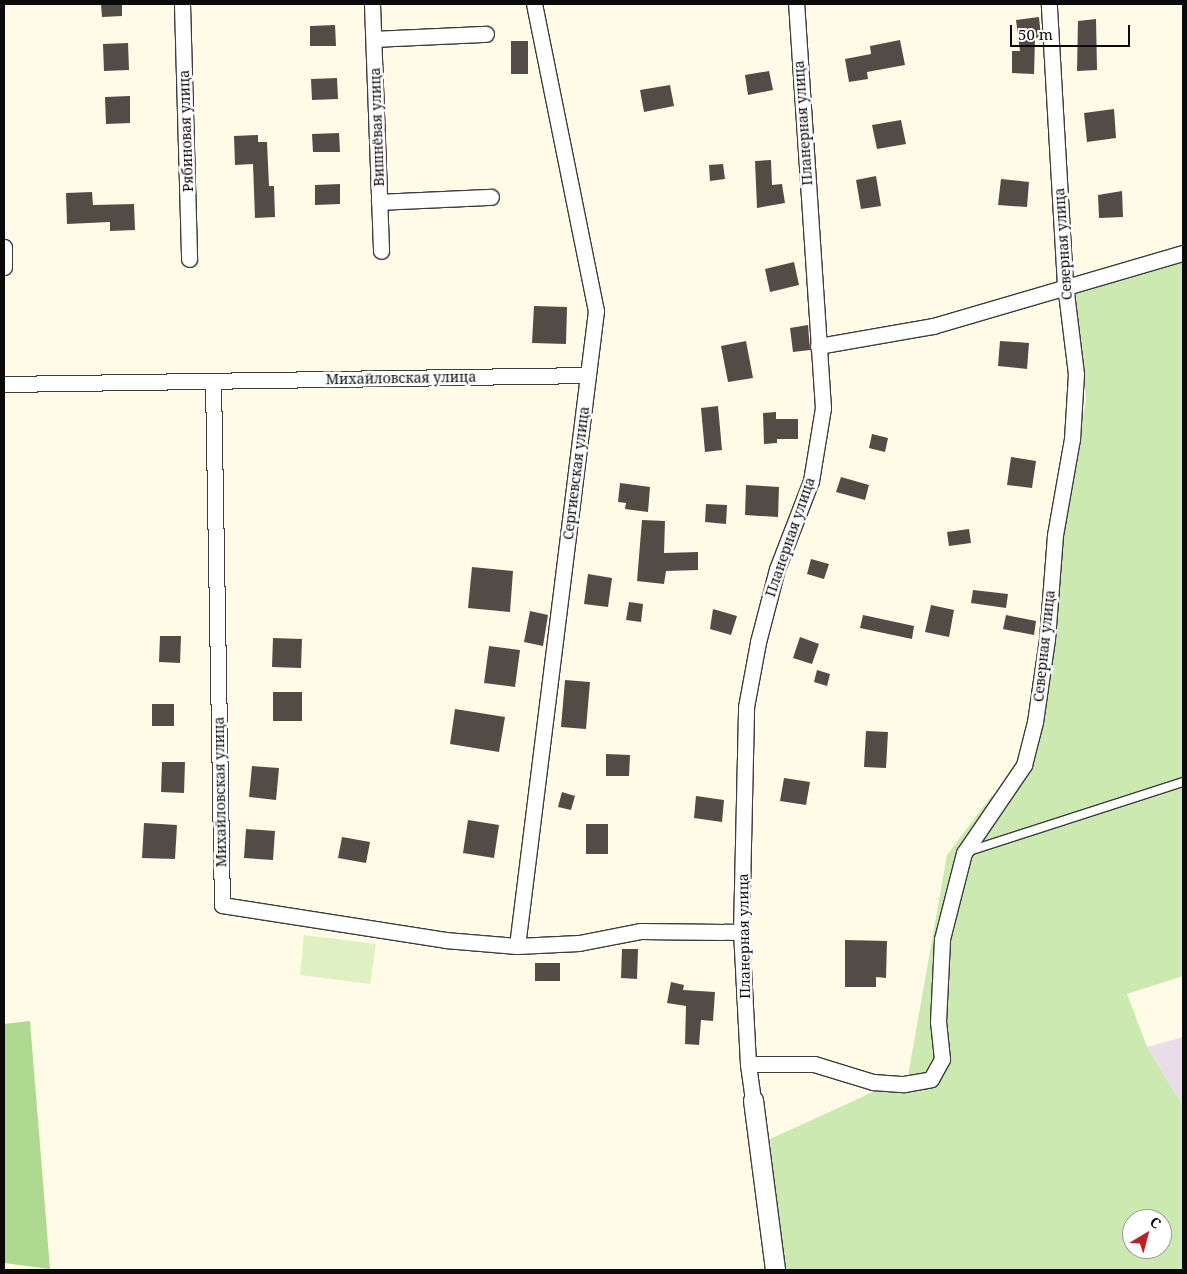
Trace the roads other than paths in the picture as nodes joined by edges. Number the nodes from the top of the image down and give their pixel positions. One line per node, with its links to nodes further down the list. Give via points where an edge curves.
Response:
1 (182, 4): 13 (street, Рябиновая улица)
2 (372, 4): 7 (street, Вишнёвая улица)
3 (534, 4): 17 (street, Сергиевская улица, via 596,310)
4 (796, 4): 16 (street, Планерная улица)
5 (1049, 4): 15 (street, Северная улица)
6 (486, 34): 7 (street)
7 (374, 39): 9 (street, Вишнёвая улица)
8 (491, 197): 9 (street)
9 (379, 202): 11 (street, Вишнёвая улица)
10 (4, 247): 14 (street)
11 (381, 251)
12 (1183, 253): 15 (street)
13 (189, 259)
14 (4, 267)
15 (1065, 285): 16 (street, via 933,326); 21 (street, Северная улица, via 1076,384 1072,439 1055,535 1047,639 1036,722 1024,765)
16 (818, 346): 22 (street, Планерная улица, via 823,408 811,481 777,569 758,642 746,707)
17 (588, 375): 18 (street, Михайловская улица); 23 (street, Сергиевская улица)
18 (214, 381): 19 (street, Михайловская улица); 23 (street, Михайловская улица, via 222,905 445,940)
19 (4, 384)
20 (1183, 782): 21 (lane)
21 (964, 853): 24 (street, Северная улица, via 942,939 938,1022 942,1059 931,1079 904,1084 873,1082 814,1064)
22 (741, 932): 23 (street, via 640,931 578,943); 24 (street, Планерная улица)
23 (517, 946)
24 (748, 1064): 25 (street, Планерная улица)
25 (753, 1100): 26 (street)
26 (775, 1270)

